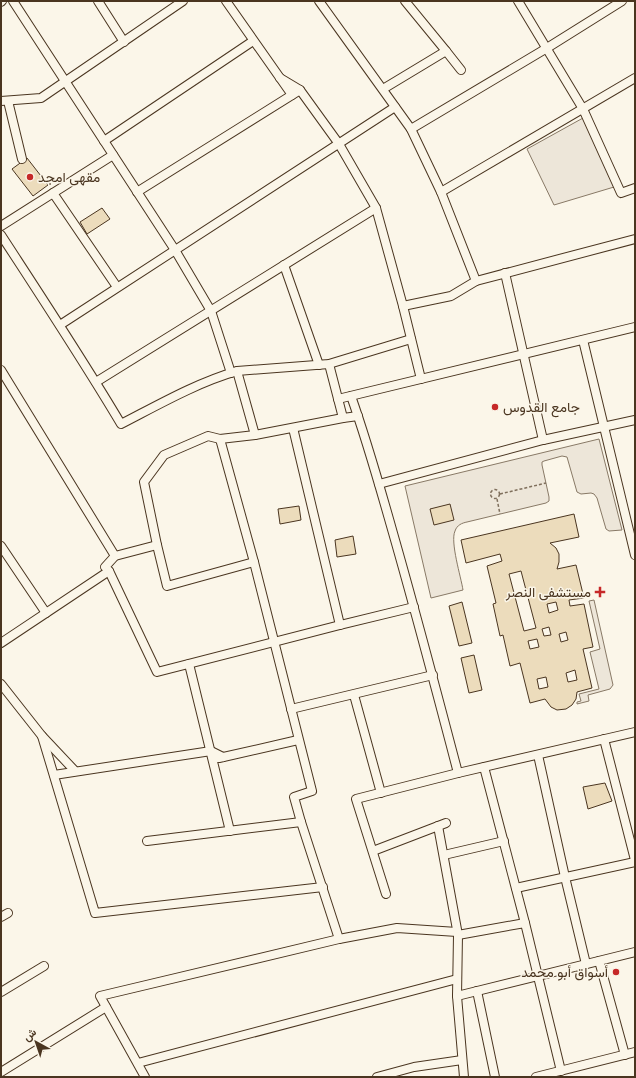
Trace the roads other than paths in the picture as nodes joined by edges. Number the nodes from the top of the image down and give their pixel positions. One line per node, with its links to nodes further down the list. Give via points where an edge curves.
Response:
1 (13, 1): 16 (street)
2 (98, 1): 10 (street)
3 (226, 1): 9 (street)
4 (319, 1): 18 (street)
5 (405, 1): 12 (street)
6 (518, 1): 11 (street)
7 (622, 1): 11 (street)
8 (179, 2): 10 (street)
9 (253, 41): 14 (street); 24 (street)
10 (124, 42): 16 (street)
11 (547, 48): 22 (street); 23 (street)
12 (446, 51): 13 (street); 18 (street)
13 (461, 70)
14 (280, 78): 17 (street); 19 (street)
15 (635, 78): 22 (street)
16 (65, 81): 20 (street, via 41,98); 24 (street)
17 (300, 90): 19 (street); 25 (street)
18 (383, 90): 21 (street)
19 (292, 95): 29 (street)
20 (4, 101): 27 (street)
21 (395, 107): 23 (street); 25 (street)
22 (583, 109): 28 (street, via 621,193); 30 (street)
23 (411, 129): 30 (street)
24 (104, 141): 26 (street)
25 (338, 144): 32 (street); 36 (street)
26 (113, 155): 29 (street); 31 (street)
27 (22, 159)
28 (635, 188)
29 (137, 192): 36 (street)
30 (441, 192): 39 (street)
31 (53, 193): 33 (street); 40 (street)
32 (376, 208): 37 (street); 41 (street)
33 (1, 226)
34 (1, 235): 43 (street)
35 (635, 239): 38 (street)
36 (174, 250): 40 (street); 42 (street)
37 (284, 265): 42 (street); 49 (street)
38 (505, 273): 39 (street); 47 (street)
39 (476, 281): 41 (street, via 451,296)
40 (117, 287): 43 (street)
41 (403, 306): 45 (street)
42 (211, 311): 51 (street); 53 (street)
43 (60, 325): 53 (street)
44 (635, 327): 46 (street)
45 (411, 339): 48 (street); 52 (street)
46 (583, 340): 47 (street); 59 (street)
47 (523, 355): 52 (street); 63 (street)
48 (329, 364): 49 (street); 55 (street)
49 (319, 365): 51 (street)
50 (1, 370): 68 (street)
51 (234, 372): 53 (street, via 196,387 121,424); 61 (street)
52 (421, 379): 54 (street)
53 (96, 382)
54 (351, 396): 55 (street); 56 (street)
55 (338, 399): 57 (street)
56 (358, 416): 57 (street); 64 (street)
57 (343, 418): 60 (street)
58 (635, 420): 59 (street)
59 (604, 427): 63 (street); 67 (street)
60 (293, 428): 61 (street); 73 (street)
61 (255, 435): 62 (street)
62 (220, 440): 65 (street, via 208,436 164,455 144,482); 69 (street)
63 (543, 440): 64 (street)
64 (379, 484): 71 (street)
65 (157, 545): 68 (street); 69 (street, via 167,586)
66 (1, 546): 72 (street)
67 (635, 555)
68 (115, 556): 70 (street, via 106,567)
69 (254, 562): 74 (street)
70 (109, 571): 72 (street); 76 (street, via 156,672)
71 (414, 607): 73 (street); 77 (street)
72 (46, 613): 75 (street)
73 (340, 625): 74 (street)
74 (274, 641): 76 (street); 80 (street)
75 (1, 643)
76 (189, 664): 85 (street)
77 (433, 675): 79 (street); 89 (street)
78 (1, 684): 82 (street)
79 (354, 695): 80 (street); 91 (street)
80 (291, 709): 84 (street)
81 (635, 732): 83 (street)
82 (42, 736): 88 (street); 90 (street)
83 (604, 739): 86 (street); 98 (street)
84 (298, 740): 85 (street, via 223,757); 92 (street, via 312,791 294,796)
85 (212, 755): 88 (street); 93 (street)
86 (538, 755): 87 (street); 99 (street)
87 (484, 767): 89 (street); 95 (street)
88 (75, 771): 90 (street)
89 (458, 773): 91 (street)
90 (54, 775): 100 (street, via 94,913)
91 (381, 793): 96 (street, via 356,799)
92 (301, 822): 93 (street); 100 (street)
93 (230, 831): 94 (street)
94 (148, 841)
95 (504, 841): 97 (street); 101 (street)
96 (373, 851): 97 (street, via 442,825); 102 (street)
97 (444, 855): 104 (street)
98 (635, 861): 99 (street)
99 (565, 877): 101 (street); 108 (street)
100 (323, 887): 105 (street)
101 (516, 888): 103 (street)
102 (386, 894)
103 (525, 924): 104 (street); 110 (street)
104 (458, 933): 105 (street, via 397,928); 111 (street)
105 (339, 939): 115 (street, via 100,996)
106 (635, 952): 107 (street)
107 (599, 961): 108 (street); 117 (street)
108 (586, 964): 110 (street)
109 (44, 966): 113 (street)
110 (537, 976): 112 (street); 120 (street)
111 (457, 979): 114 (street); 119 (street)
112 (477, 991): 114 (street); 125 (street)
113 (1, 992)
114 (457, 996): 118 (street)
115 (106, 1007): 119 (street); 121 (street)
116 (635, 1052): 117 (street)
117 (625, 1055): 120 (street)
118 (462, 1060): 123 (street, via 414,1067); 124 (street)
119 (138, 1063): 122 (street)
120 (561, 1071): 126 (street)
121 (1, 1072)
122 (145, 1077)
123 (377, 1077)
124 (464, 1077)
125 (494, 1077)
126 (536, 1077)

